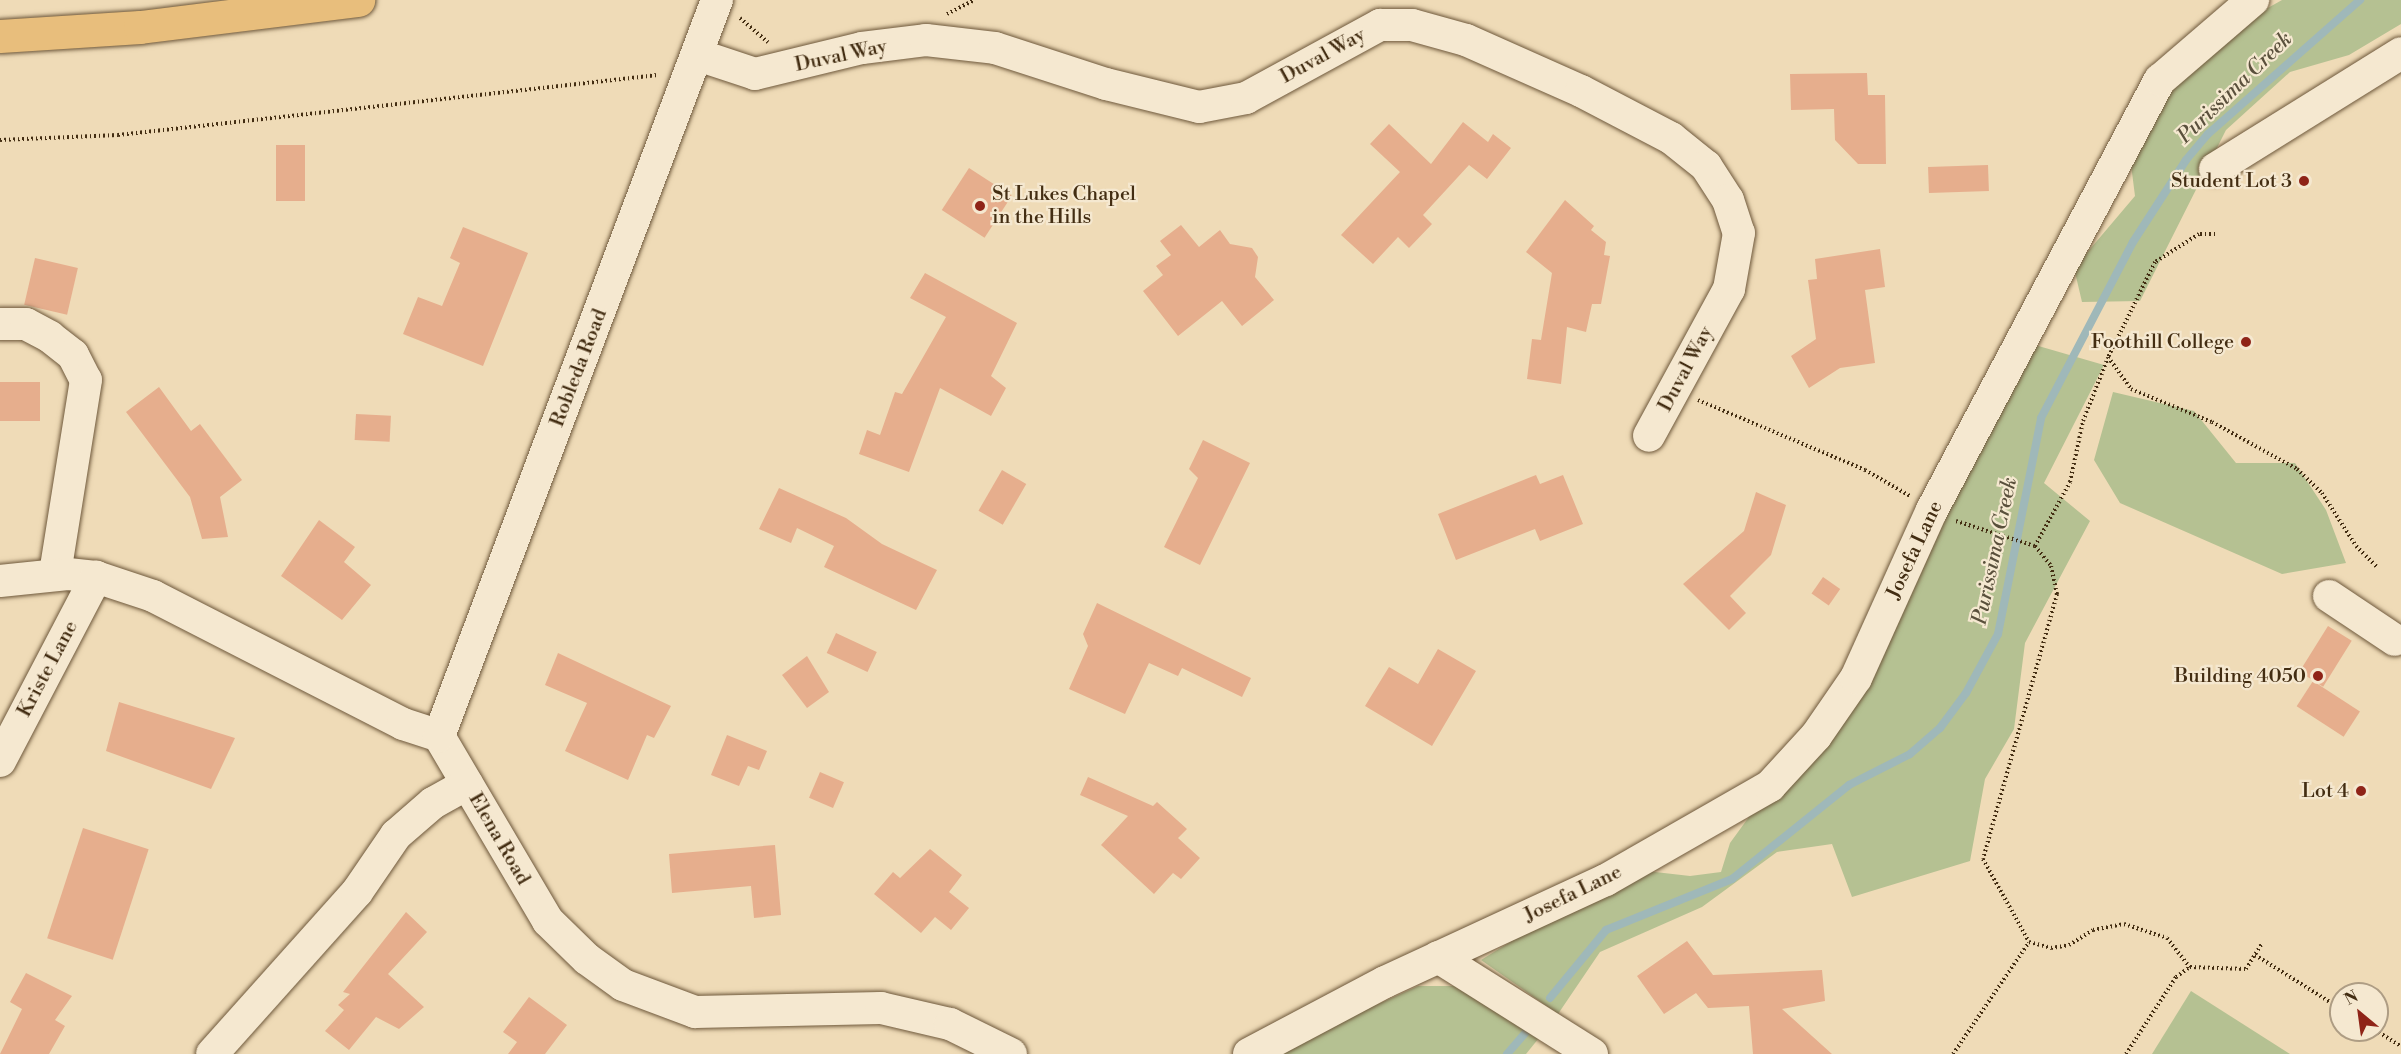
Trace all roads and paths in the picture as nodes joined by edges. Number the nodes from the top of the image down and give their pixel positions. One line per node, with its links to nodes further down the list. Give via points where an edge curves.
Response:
1 (358, 0): 4 (highway, via 140,27)
2 (717, 0): 6 (street, Robleda Road)
3 (2253, 0): 16 (street, Josefa Lane, via 2160,80)
4 (0, 36)
5 (2401, 53): 10 (street)
6 (695, 63): 7 (path); 14 (street, Duval Way, via 754,74 862,48 926,40 995,48 1106,84 1199,107 1246,98 1380,25 1412,25 1466,40 1581,91 1671,138 1706,166 1728,200 1739,233 1729,289); 24 (street, Robleda Road)
7 (658, 75): 8 (path); 9 (path, via 118,135)
8 (654, 86)
9 (0, 140)
10 (2215, 169)
11 (2215, 234): 13 (path, via 2199,234 2155,261)
12 (0, 324): 19 (street, via 26,324 50,337 73,355 86,380)
13 (2108, 357): 17 (path, via 2083,420 2070,482); 18 (path, via 2131,389 2212,422 2297,469 2322,493 2356,546)
14 (1676, 391): 15 (street, Duval Way); 16 (path, via 1865,470)
15 (1649, 436)
16 (1932, 510): 17 (path, via 1972,530); 30 (street, Josefa Lane, via 1856,678 1816,736 1770,786 1606,880)
17 (2035, 546): 27 (path, via 2051,566 2057,594 1983,859)
18 (2377, 567)
19 (55, 574): 20 (street); 21 (street)
20 (96, 577): 24 (street, via 153,596 403,724); 25 (street, Kriste Lane)
21 (0, 581)
22 (2329, 596): 23 (street)
23 (2395, 640)
24 (439, 736): 26 (street, Elena Road)
25 (0, 761)
26 (467, 784): 33 (street, via 433,803 396,836 357,892); 34 (street, Elena Road, via 548,921 587,959 623,985 695,1011 881,1008 950,1024)
27 (2029, 942): 31 (path, via 2051,948 2069,945 2092,930 2124,924 2148,928 2167,938); 37 (path)
28 (2262, 943): 29 (path)
29 (2255, 956): 31 (path, via 2246,969); 32 (path)
30 (1438, 957): 35 (street, Josefa Lane); 36 (street)
31 (2190, 967): 38 (path, via 2176,977)
32 (2329, 1002)
33 (212, 1054)
34 (1011, 1054)
35 (1249, 1054)
36 (1592, 1054)
37 (1953, 1054)
38 (2126, 1054)

